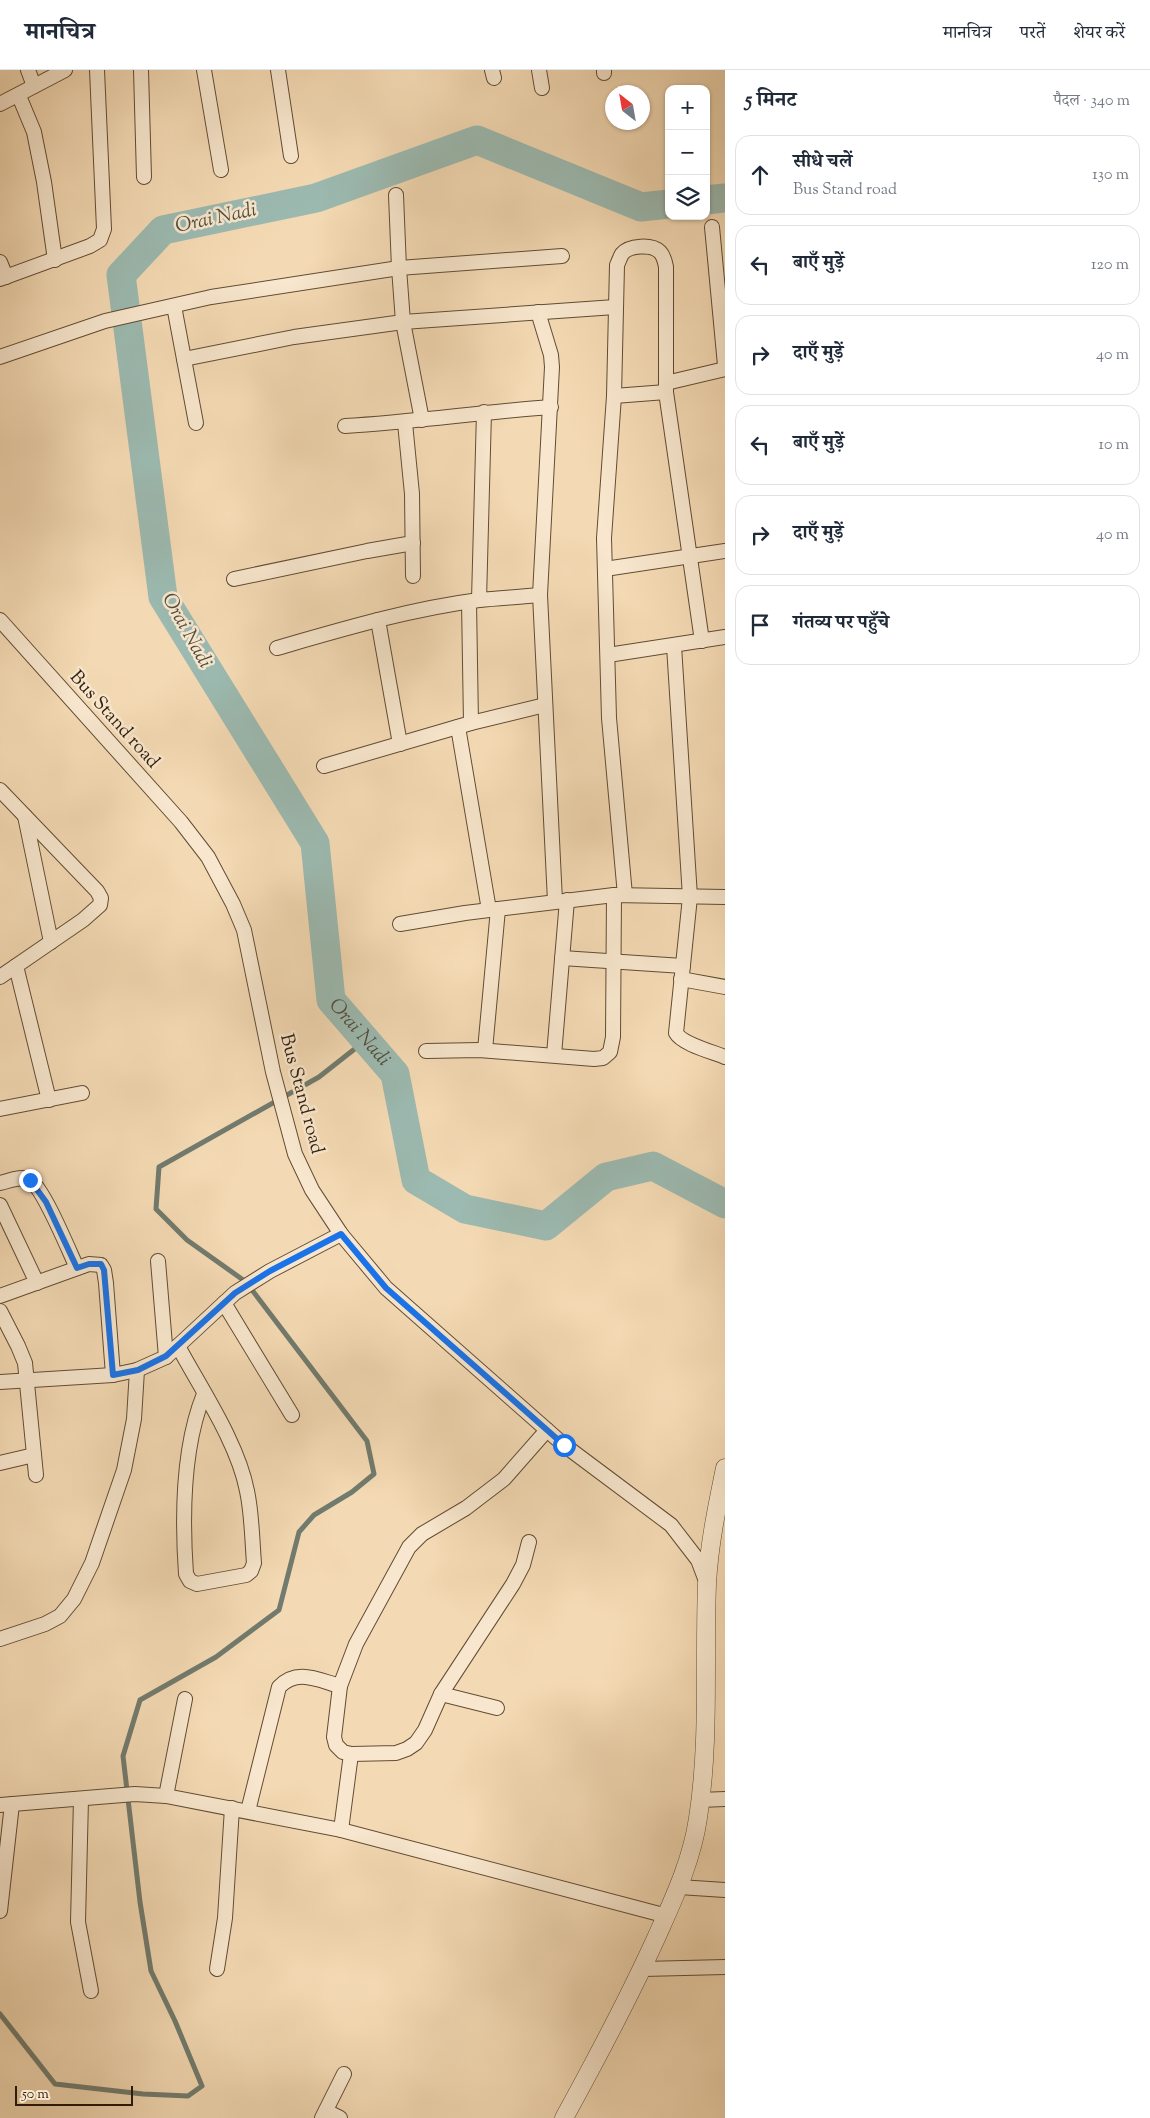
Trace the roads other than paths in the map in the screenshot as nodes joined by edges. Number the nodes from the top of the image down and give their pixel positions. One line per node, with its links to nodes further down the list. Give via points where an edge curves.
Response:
1 (28, 70): 8 (street)
2 (65, 70): 8 (street)
3 (97, 70): 18 (street, via 104,229 100,240)
4 (141, 70): 14 (street)
5 (204, 70): 13 (street)
6 (278, 70): 12 (street)
7 (539, 70): 9 (street)
8 (34, 86): 10 (street)
9 (542, 88)
10 (19, 96): 11 (street); 18 (street, via 34,132)
11 (0, 104)
12 (290, 156)
13 (221, 170)
14 (144, 177)
15 (396, 194): 20 (street)
16 (712, 227): 28 (street)
17 (562, 256): 20 (street)
18 (55, 260): 21 (street)
19 (0, 262): 21 (street)
20 (399, 268): 22 (street); 25 (street)
21 (3, 278)
22 (174, 306): 26 (street, via 105,321); 27 (street)
23 (615, 307): 24 (street); 29 (street, via 617,265 621,254 636,247 660,252 666,267); 30 (street)
24 (538, 312): 25 (street); 31 (street, via 551,356)
25 (403, 322): 27 (street, via 294,336); 33 (street)
26 (0, 357)
27 (184, 359): 34 (street)
28 (725, 367): 29 (street)
29 (666, 387): 30 (street); 39 (street)
30 (614, 396): 40 (street, via 604,538)
31 (551, 407): 32 (street); 43 (street)
32 (484, 412): 33 (street); 44 (street)
33 (422, 420): 35 (street)
34 (196, 423)
35 (405, 423): 36 (street); 37 (street)
36 (345, 426)
37 (414, 543): 41 (street); 42 (street)
38 (725, 550): 39 (street)
39 (690, 558): 40 (street); 48 (street)
40 (605, 569): 51 (street)
41 (413, 576)
42 (234, 579)
43 (540, 595): 44 (street); 52 (street)
44 (474, 601): 46 (street); 53 (street)
45 (0, 620): 80 (street, Bus Stand road, via 208,857 244,930 273,1072 295,1154 312,1190)
46 (378, 620): 50 (street); 54 (street)
47 (725, 637): 48 (street)
48 (702, 641): 49 (street)
49 (674, 646): 51 (street); 59 (street)
50 (277, 648)
51 (608, 656): 58 (street)
52 (545, 704): 53 (street); 61 (street)
53 (465, 725): 54 (street); 62 (street)
54 (400, 744): 55 (street)
55 (324, 766)
56 (0, 790): 57 (street)
57 (26, 816): 64 (street); 64 (street, via 101,898 94,911)
58 (620, 895): 59 (street); 61 (street); 66 (street)
59 (690, 897): 60 (street); 68 (street)
60 (725, 897)
61 (561, 901): 62 (street); 65 (street)
62 (494, 910): 63 (street); 71 (street)
63 (400, 924)
64 (50, 942): 67 (street)
65 (562, 958): 66 (street); 73 (street)
66 (614, 962): 68 (street); 73 (street, via 610,1052 594,1059)
67 (16, 966): 69 (street); 76 (street)
68 (682, 973): 70 (street); 74 (street, via 678,1038)
69 (0, 977)
70 (725, 987)
71 (485, 1050): 72 (street); 73 (street)
72 (426, 1051)
73 (554, 1055)
74 (725, 1057)
75 (82, 1093): 76 (street)
76 (49, 1100): 77 (street)
77 (0, 1109)
78 (0, 1183): 82 (street, via 23,1178 30,1180 46,1202)
79 (0, 1205): 83 (street)
80 (341, 1234): 85 (street, via 270,1271); 95 (street, Bus Stand road, via 386,1288)
81 (158, 1261): 88 (street)
82 (77, 1268): 83 (street); 90 (street, via 95,1263 101,1264 104,1270)
83 (37, 1283): 84 (street)
84 (0, 1296)
85 (224, 1303): 87 (street); 94 (street)
86 (0, 1311): 91 (street, via 25,1363)
87 (178, 1346): 88 (street); 93 (street)
88 (166, 1356): 89 (street)
89 (138, 1370): 90 (street); 102 (street, via 134,1419 124,1470 92,1563 74,1598 60,1616)
90 (113, 1375): 91 (street)
91 (28, 1380): 92 (street); 96 (street)
92 (0, 1382)
93 (204, 1394): 93 (street, via 239,1464 247,1491 254,1563 246,1575 197,1584 186,1574 184,1506 195,1416)
94 (292, 1415)
95 (547, 1430): 101 (street, Bus Stand road, via 671,1525 698,1560); 103 (street, via 504,1479 466,1508 422,1534 409,1547 356,1644)
96 (34, 1455): 97 (street); 98 (street)
97 (0, 1463)
98 (36, 1475)
99 (724, 1479): 101 (street, via 712,1527)
100 (529, 1542): 104 (street, via 523,1565 513,1584)
101 (707, 1584): 111 (street, via 706,1750)
102 (0, 1639)
103 (340, 1686): 107 (street, via 334,1737 336,1745); 114 (street, via 294,1676 279,1687)
104 (441, 1694): 106 (street); 107 (street, via 425,1730 407,1749 396,1753)
105 (185, 1699): 108 (street)
106 (497, 1708)
107 (351, 1754): 115 (street)
108 (166, 1796): 109 (street, via 135,1794); 113 (street)
109 (81, 1799): 112 (street); 123 (street, via 78,1922)
110 (725, 1799): 111 (street)
111 (700, 1800): 116 (street, via 698,1820)
112 (6, 1805): 118 (street)
113 (232, 1808): 114 (street); 121 (street, via 225,1918)
114 (248, 1811): 115 (street)
115 (341, 1830): 119 (street)
116 (679, 1887): 117 (street); 119 (street)
117 (725, 1890)
118 (0, 1911)
119 (667, 1916): 122 (street)
120 (725, 1967): 122 (street)
121 (217, 1969)
122 (643, 1969): 127 (street)
123 (91, 1991)
124 (344, 2074): 125 (street)
125 (324, 2115): 126 (street)
126 (340, 2118)
127 (564, 2118)

